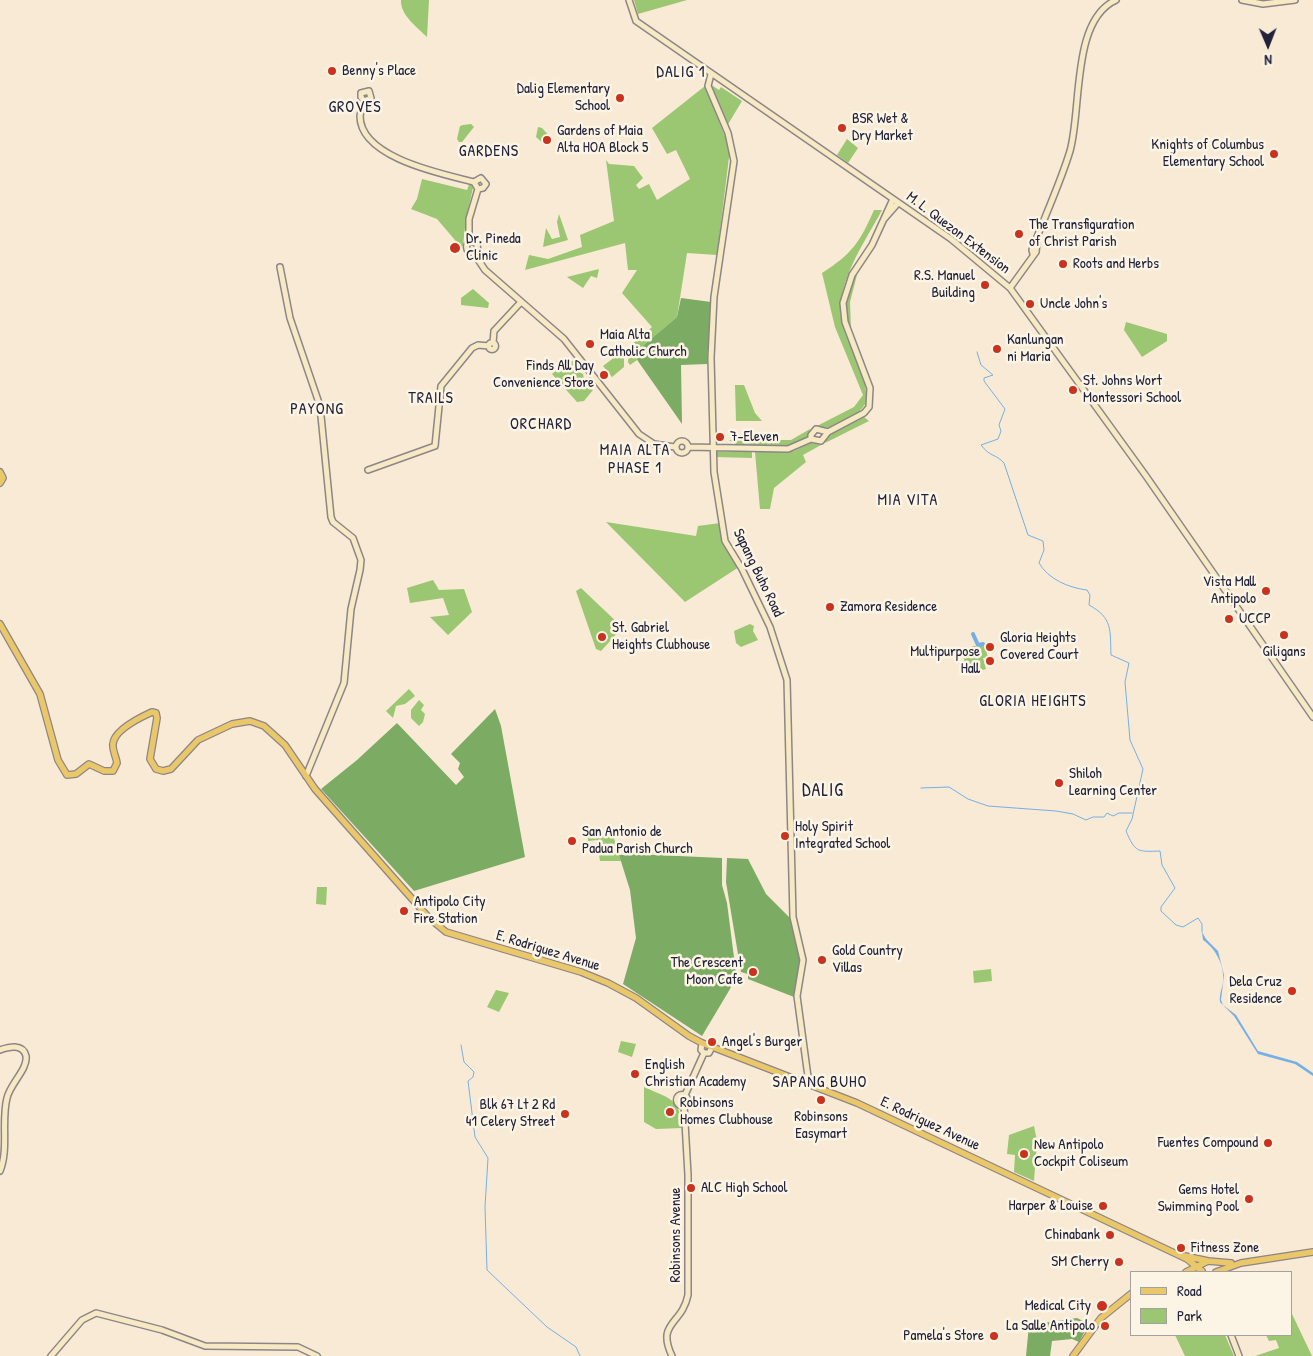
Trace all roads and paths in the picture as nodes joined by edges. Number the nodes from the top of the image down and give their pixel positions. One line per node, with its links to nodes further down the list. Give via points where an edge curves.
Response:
1 (628, 0): 5 (street, M. L. Quezon Extension, via 636,21)
2 (1116, 0): 13 (street, via 1100,10 1086,40 1072,141 1033,254)
3 (1242, 0): 4 (street, via 1263,4)
4 (1295, 0)
5 (711, 74): 9 (street, M. L. Quezon Extension); 19 (street, Sapang Buho Road, via 708,86 728,133 734,161 714,298)
6 (364, 101): 7 (street, via 360,115 362,124 375,145 417,166)
7 (474, 182): 8 (street); 8 (street, via 479,178 485,182 483,188)
8 (478, 188): 14 (street, via 469,219 470,242 466,248)
9 (893, 199): 10 (street, M. L. Quezon Extension); 11 (street)
10 (898, 203): 11 (street); 13 (street, M. L. Quezon Extension, via 951,239)
11 (883, 219): 15 (street, via 872,245 852,275 844,303 845,322 866,374 871,400 864,413)
12 (280, 266): 25 (street, via 290,318 320,406 331,517 353,538 361,560 344,683)
13 (1010, 288): 24 (street, M. L. Quezon Extension, via 1147,477)
14 (521, 302): 17 (street, via 564,339 639,434 654,444); 20 (street, via 494,331 491,344 472,348 441,386 435,446)
15 (828, 432): 16 (street, via 821,441); 16 (street, via 816,429)
16 (811, 439): 19 (street, via 788,449)
17 (675, 447): 18 (street, via 680,453); 18 (street, via 682,441)
18 (688, 447): 19 (street)
19 (712, 448): 30 (street, Sapang Buho Road, via 725,540 770,627 787,680 793,917 803,960 798,1006)
20 (368, 470)
21 (0, 472): 22 (main road, via 3,478)
22 (0, 483)
23 (0, 624): 25 (main road, E. Rodriguez Avenue, via 40,694 56,753 67,775 76,774 88,764 113,771 117,763 114,739 152,712 157,718 150,759 158,770 171,769 202,738 246,721 258,723 276,734)
24 (1313, 717)
25 (306, 776): 26 (main road, E. Rodriguez Avenue, via 443,930 608,983)
26 (702, 1043): 27 (main road, E. Rodriguez Avenue); 29 (street)
27 (712, 1047): 29 (street, via 709,1053); 30 (main road, E. Rodriguez Avenue)
28 (0, 1050): 33 (street, via 12,1046 22,1049 26,1063 7,1097)
29 (704, 1054): 31 (street)
30 (809, 1084): 34 (main road, E. Rodriguez Avenue, via 871,1110)
31 (685, 1095): 32 (street, via 688,1100); 32 (street, via 680,1095 677,1100)
32 (684, 1105): 45 (street, Robinsons Avenue, via 688,1175 688,1295 686,1306 666,1334)
33 (0, 1171)
34 (1169, 1251): 37 (main road, E. Rodriguez Avenue); 37 (main road, E. Rodriguez Avenue)
35 (1313, 1252): 36 (main road)
36 (1241, 1263): 37 (main road); 40 (main road)
37 (1204, 1267): 38 (main road); 39 (main road, via 1216,1267)
38 (1190, 1271)
39 (1216, 1271)
40 (1219, 1271)
41 (1130, 1295): 46 (main road, via 1101,1318)
42 (1231, 1336): 47 (street)
43 (51, 1356): 44 (street, via 82,1320 96,1313 162,1330 205,1346 298,1347)
44 (317, 1356)
45 (672, 1356)
46 (1074, 1356)
47 (1239, 1356)

